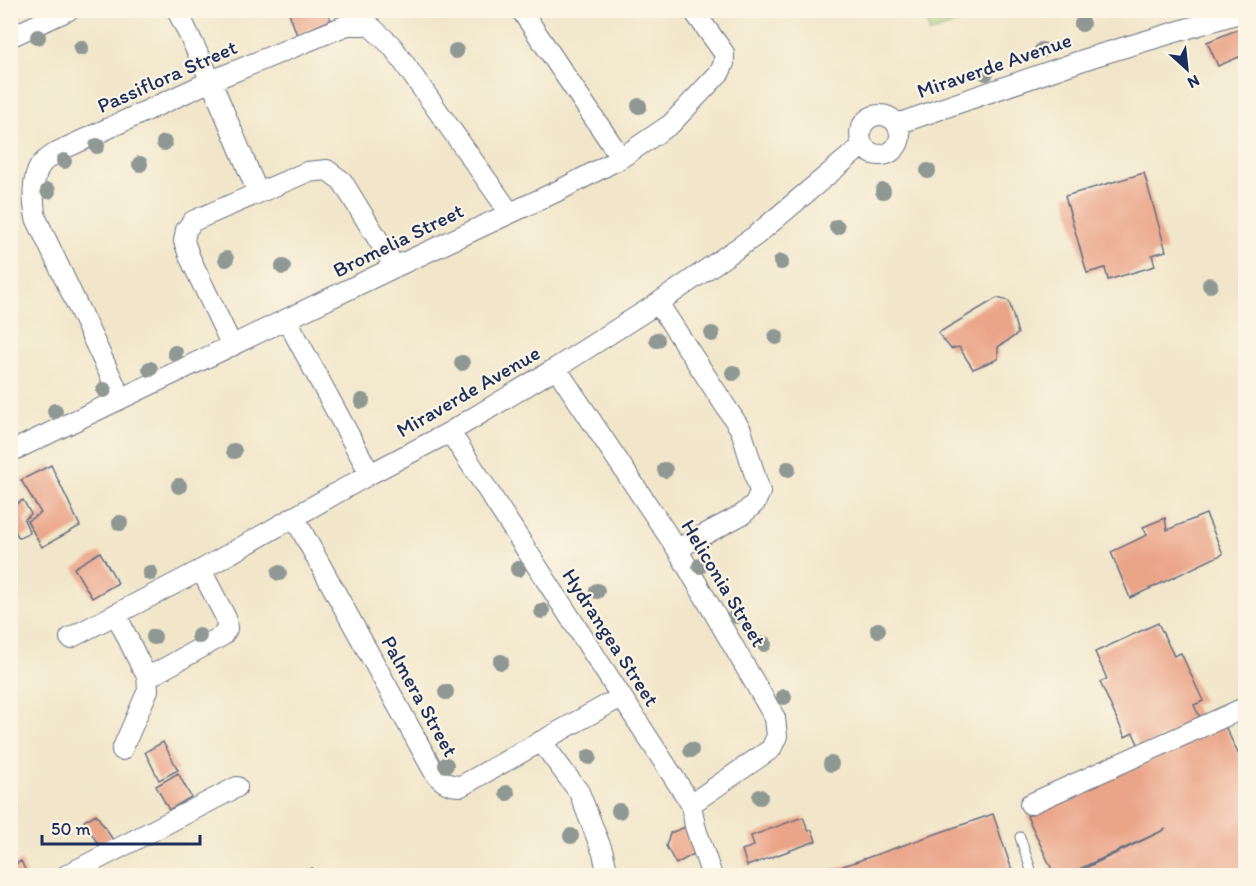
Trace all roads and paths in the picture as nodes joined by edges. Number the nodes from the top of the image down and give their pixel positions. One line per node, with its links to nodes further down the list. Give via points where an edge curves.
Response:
1 (69, 10): 6 (street)
2 (177, 10): 7 (street)
3 (521, 10): 10 (street)
4 (693, 10): 10 (street, Bromelia Street, via 724,53 720,72 671,124)
5 (1245, 11): 8 (street, Miraverde Avenue, via 1092,57)
6 (10, 37)
7 (211, 81): 11 (street); 12 (street, Passiflora Street, via 347,25 369,25 392,46); 18 (street, Passiflora Street, via 59,150 41,165 34,183 36,218)
8 (897, 124): 9 (street, via 900,139 891,152 875,154); 9 (street, via 884,115 869,118 860,130)
9 (863, 146): 14 (street, Miraverde Avenue, via 755,236)
10 (621, 158): 12 (street, Bromelia Street)
11 (258, 193): 13 (street, via 307,172 327,170 342,181); 16 (street, via 193,221 184,241)
12 (510, 213): 13 (street, Bromelia Street)
13 (395, 267): 15 (street, Bromelia Street)
14 (658, 303): 17 (street, Miraverde Avenue); 23 (street, via 741,430 760,492 743,514)
15 (287, 320): 16 (street, Bromelia Street); 21 (street)
16 (232, 346): 18 (street, Bromelia Street)
17 (556, 368): 19 (street, Miraverde Avenue); 23 (street, Heliconia Street)
18 (121, 398): 20 (street, Bromelia Street)
19 (450, 432): 21 (street, Miraverde Avenue); 28 (street, Hydrangea Street)
20 (13, 446)
21 (370, 474): 22 (street, Miraverde Avenue)
22 (294, 518): 24 (street, Miraverde Avenue); 30 (street, Palmera Street, via 441,780 450,786 461,786)
23 (677, 549): 33 (street, Heliconia Street, via 775,718 777,736 771,749)
24 (201, 570): 25 (street, Miraverde Avenue); 27 (street, via 226,618 227,629 222,636 156,673)
25 (116, 614): 26 (street, Miraverde Avenue); 27 (street)
26 (70, 638)
27 (147, 674): 31 (street, via 148,690)
28 (621, 697): 30 (street, Palmera Street); 33 (street, Hydrangea Street)
29 (1245, 707): 34 (street)
30 (541, 741): 37 (street, via 579,792)
31 (122, 750)
32 (237, 787): 36 (street)
33 (691, 804): 38 (street, Hydrangea Street)
34 (1030, 804)
35 (1020, 837): 39 (lane)
36 (65, 876)
37 (608, 876)
38 (712, 876)
39 (1034, 876)

